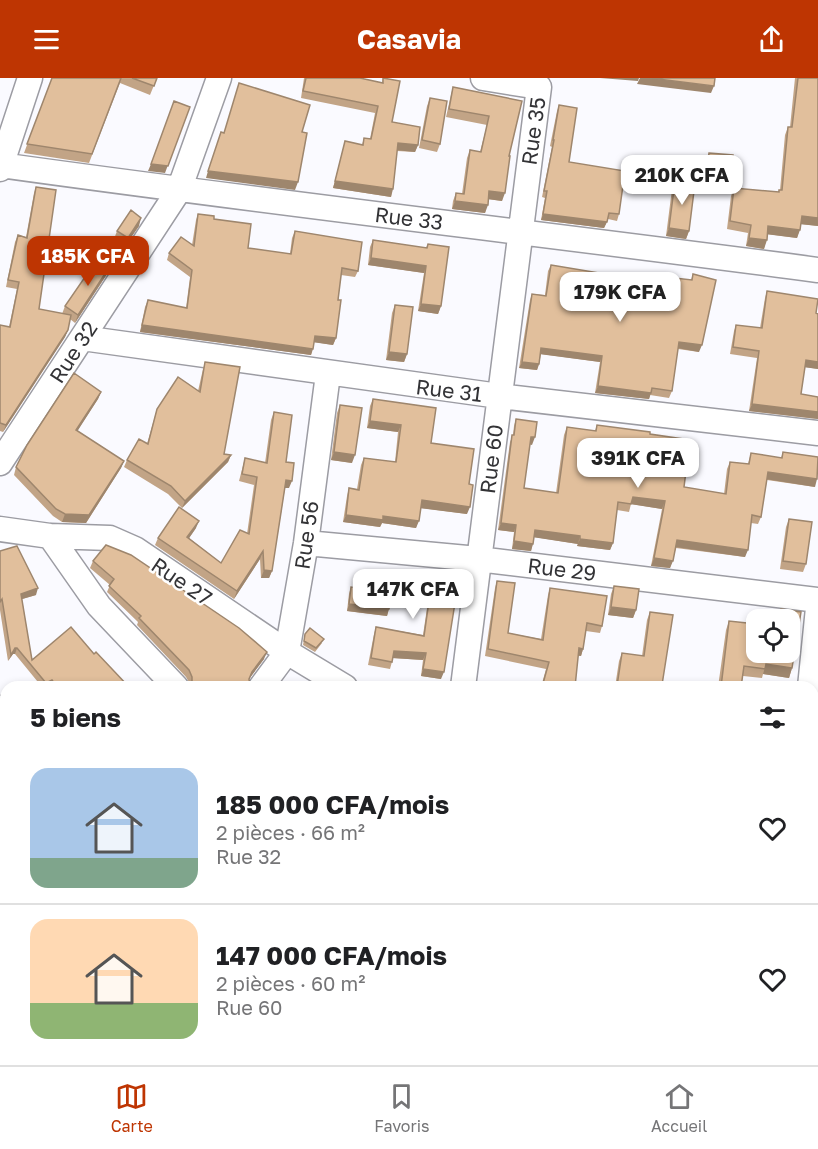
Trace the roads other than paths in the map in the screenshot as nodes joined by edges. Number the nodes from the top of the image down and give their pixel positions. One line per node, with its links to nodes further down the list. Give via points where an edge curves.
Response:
1 (30, 78): 4 (street)
2 (219, 78): 5 (street, Rue 32)
3 (483, 78): 6 (street, Rue 35, via 539,87)
4 (0, 166): 5 (street, Rue 33)
5 (179, 190): 6 (street, Rue 33); 8 (street, Rue 32)
6 (519, 231): 7 (street, Rue 33); 10 (street, Rue 60)
7 (818, 270)
8 (82, 338): 9 (street, Rue 31); 12 (street, Rue 32)
9 (328, 374): 10 (street, Rue 31); 15 (street, Rue 56)
10 (499, 396): 11 (street, Rue 31); 16 (street, Rue 60)
11 (818, 433)
12 (0, 463)
13 (0, 529): 14 (street, Rue 27)
14 (50, 536): 19 (street, Rue 27, via 110,538 135,549); 20 (street, via 99,606)
15 (306, 543): 16 (street, Rue 29); 19 (street, Rue 56)
16 (478, 559): 17 (street, Rue 29); 23 (street, Rue 60)
17 (818, 600)
18 (818, 608): 24 (street)
19 (287, 652): 21 (street, Rue 56); 22 (street, Rue 27)
20 (170, 681)
21 (265, 681)
22 (335, 681)
23 (464, 681)
24 (811, 681)

